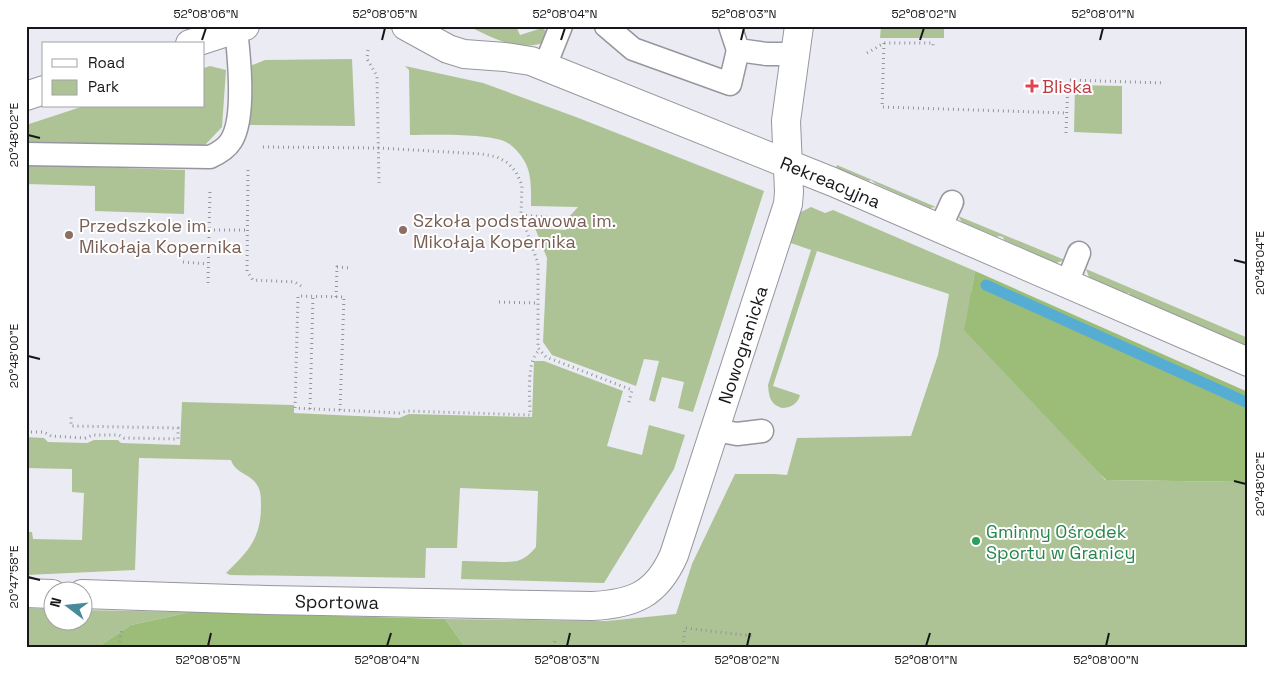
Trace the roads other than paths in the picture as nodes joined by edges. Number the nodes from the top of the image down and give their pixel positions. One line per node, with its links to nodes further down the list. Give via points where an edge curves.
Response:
1 (406, 26): 10 (street, Rekreacyjna, via 458,53 513,58)
2 (561, 26): 10 (lane)
3 (606, 26): 8 (lane, via 633,49 730,84)
4 (730, 26): 8 (lane)
5 (799, 26): 9 (street, Nowogranicka)
6 (241, 28): 7 (street); 13 (lane, via 239,114 228,150)
7 (196, 42)
8 (738, 50): 9 (lane)
9 (795, 54): 14 (street, Nowogranicka, via 786,121)
10 (546, 66): 14 (street, Rekreacyjna)
11 (42, 91): 12 (street)
12 (26, 96)
13 (26, 154)
14 (788, 164): 16 (street, Rekreacyjna); 20 (street, Nowogranicka, via 788,204)
15 (952, 202): 16 (lane)
16 (940, 228): 18 (street, Rekreacyjna)
17 (1079, 253): 18 (lane)
18 (1067, 283): 19 (street, Rekreacyjna)
19 (1248, 362)
20 (715, 430): 21 (lane, via 737,434); 25 (street, Nowogranicka, via 668,569 648,591 635,599 618,605)
21 (762, 431)
22 (26, 593): 23 (street)
23 (42, 594)
24 (92, 594): 25 (street, Sportowa)
25 (592, 606)

